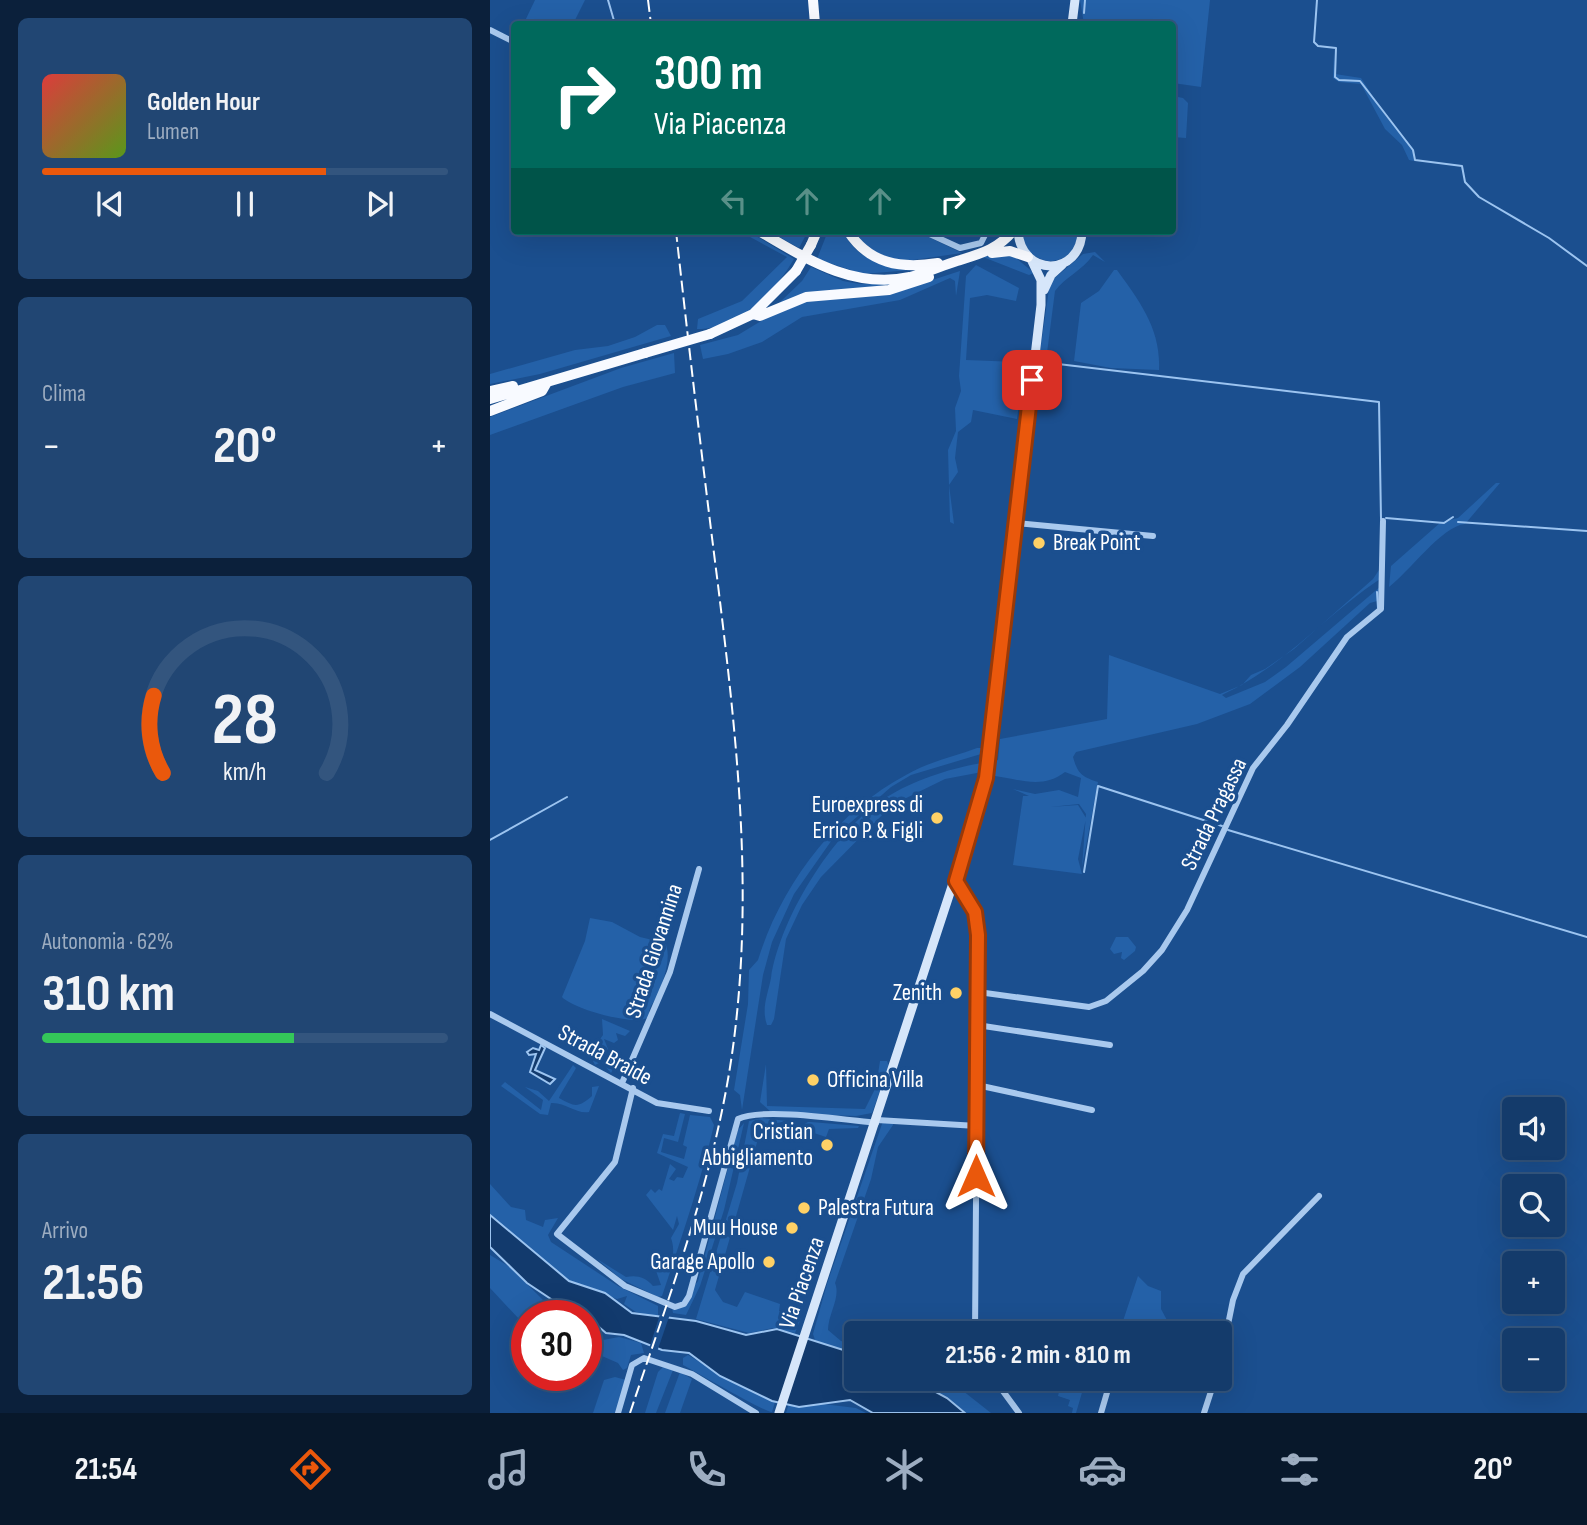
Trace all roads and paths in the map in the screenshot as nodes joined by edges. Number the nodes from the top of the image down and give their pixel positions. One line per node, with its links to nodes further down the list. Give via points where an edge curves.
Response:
1 (813, 0): 3 (highway)
2 (1075, 0): 4 (main road)
3 (815, 21)
4 (1072, 21)
5 (490, 30): 6 (street)
6 (511, 40)
7 (766, 235): 17 (highway, via 849,277 896,279)
8 (815, 235): 20 (highway, bridge, via 796,271)
9 (851, 235): 17 (highway, via 867,253 891,264)
10 (932, 235): 11 (street, via 960,248 981,243)
11 (985, 235)
12 (1010, 235): 15 (highway)
13 (1017, 235): 16 (main road, Via Piacenza)
14 (1081, 235): 18 (main road, Via Piacenza, via 1076,253)
15 (979, 255): 16 (highway, via 1010,251); 17 (highway); 20 (highway, via 905,286 806,297 760,316)
16 (1029, 258): 18 (main road, via 1047,266); 19 (main road, Via Piacenza, via 1041,280)
17 (958, 261)
18 (1063, 263): 19 (main road, Via Piacenza, via 1048,281)
19 (1041, 305): 26 (main road, Via Piacenza)
20 (754, 314): 21 (highway, bridge, via 710,334)
21 (546, 383): 22 (highway, via 534,381); 23 (highway); 24 (highway, via 542,391)
22 (490, 391)
23 (490, 400)
24 (490, 411)
25 (1383, 520): 30 (street, Strada Pragassa, via 1381,609 1347,637 1253,768 1187,910 1154,961 1097,1006)
26 (1016, 523): 27 (street); 29 (main road, Via Piacenza, via 986,778)
27 (1153, 536)
28 (699, 869): 34 (street, Strada Giovannina, via 670,972)
29 (956, 881): 30 (street, via 977,920); 39 (main road, Via Piacenza)
30 (978, 992): 32 (street)
31 (490, 1014): 34 (street, Strada Braide)
32 (977, 1026): 33 (street); 35 (street)
33 (1110, 1045)
34 (622, 1083): 36 (street, Strada Braide)
35 (977, 1085): 37 (street); 40 (street)
36 (633, 1088): 38 (street, Strada Braide, via 664,1105); 39 (street, via 615,1162 556,1234 625,1286 675,1307 684,1304 697,1273 738,1119 794,1116)
37 (1092, 1110)
38 (709, 1111)
39 (876, 1122): 40 (street); 49 (main road, Via Piacenza)
40 (977, 1126): 42 (street)
41 (1319, 1196): 43 (street, via 1243,1274)
42 (975, 1321)
43 (1229, 1321)
44 (1003, 1391): 50 (street)
45 (1107, 1391): 51 (street)
46 (1211, 1391): 52 (street)
47 (618, 1413): 48 (street, via 634,1361 644,1358 692,1374)
48 (756, 1413)
49 (779, 1413)
50 (1019, 1413)
51 (1101, 1413)
52 (1204, 1413)

